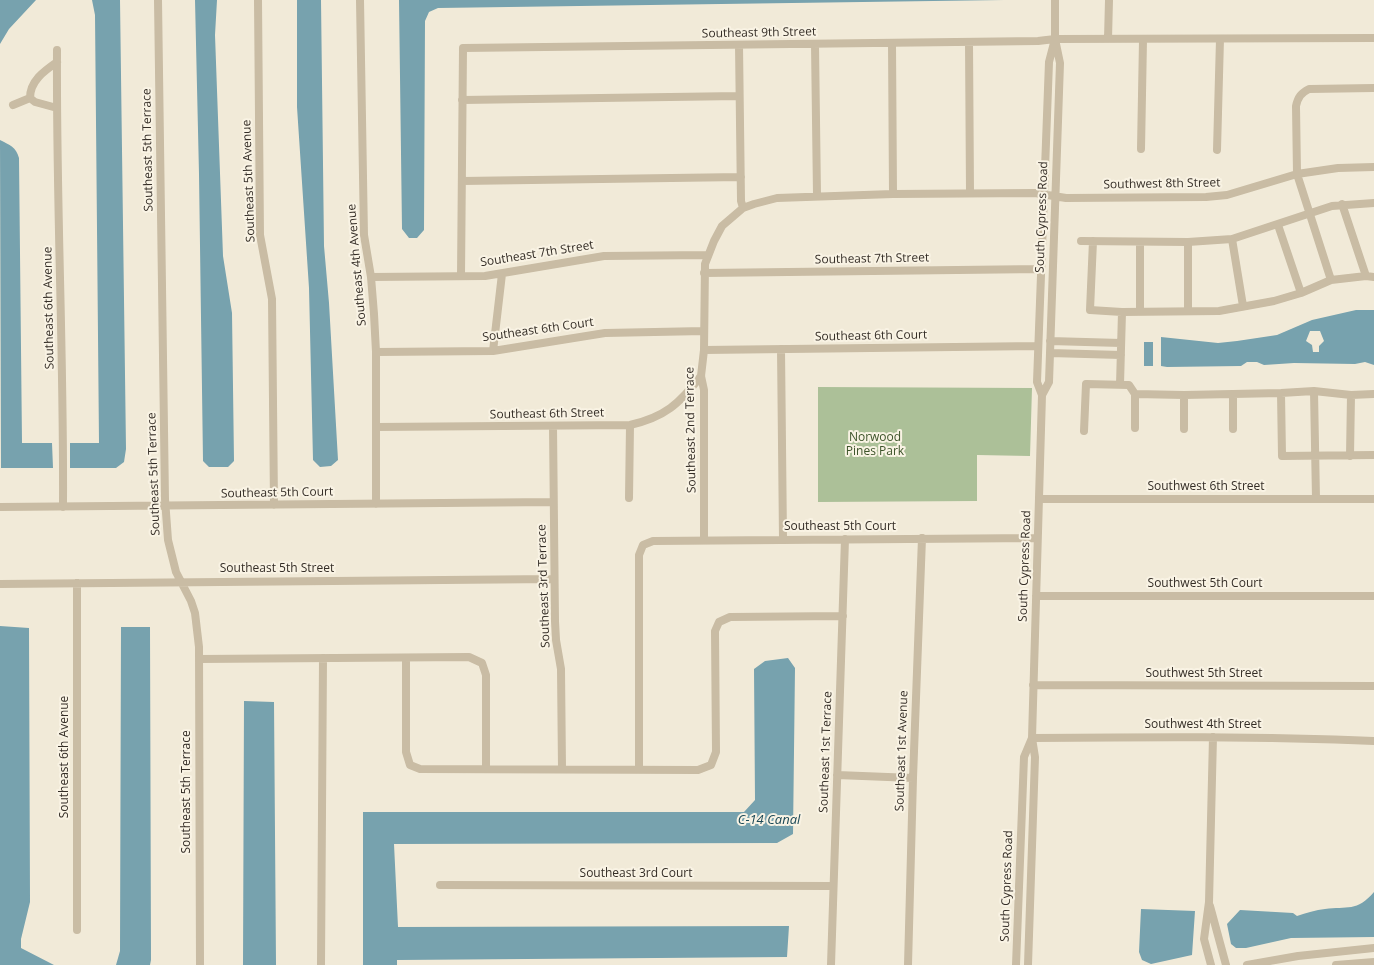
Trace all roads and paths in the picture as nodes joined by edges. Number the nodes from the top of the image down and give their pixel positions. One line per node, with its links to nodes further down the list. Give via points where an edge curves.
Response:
1 (158, 0): 94 (street, Southeast 5th Terrace)
2 (258, 0): 93 (street, Southeast 5th Avenue, via 260,235 272,299)
3 (360, 0): 48 (street, Southeast 4th Avenue, via 364,229)
4 (1055, 0): 7 (street, South Cypress Road)
5 (1109, 0): 8 (street)
6 (1374, 38): 9 (street, Southeast 9th Street)
7 (1055, 39): 8 (street, Southeast 9th Street); 11 (street, Southeast 9th Street); 31 (street, South Cypress Road, via 1049,62); 33 (street, South Cypress Road, via 1060,63)
8 (1108, 39): 10 (street, Southeast 9th Street)
9 (1220, 39): 10 (street, Southeast 9th Street); 24 (street)
10 (1143, 40): 23 (street)
11 (968, 42): 12 (street, Southeast 9th Street); 29 (street)
12 (892, 43): 13 (street, Southeast 9th Street); 30 (street)
13 (815, 44): 14 (street, Southeast 9th Street); 32 (street)
14 (739, 45): 18 (street); 20 (street, Southeast 9th Street, via 463,48)
15 (57, 50): 16 (street, Southeast 6th Avenue)
16 (57, 62): 19 (street, via 44,71 32,86); 22 (street, Southeast 6th Avenue)
17 (1374, 88): 26 (street, via 1309,89 1303,92 1296,106)
18 (739, 96): 20 (street); 27 (street)
19 (30, 98): 21 (street); 22 (street, via 35,102)
20 (462, 100): 28 (street)
21 (13, 105)
22 (57, 108): 96 (street, Southeast 6th Avenue)
23 (1141, 148)
24 (1217, 150)
25 (1374, 167): 26 (street, Southwest 8th Street, via 1338,168)
26 (1297, 174): 33 (street, Southwest 8th Street, via 1227,195 1066,198); 37 (street)
27 (741, 178): 28 (street); 36 (street)
28 (462, 180): 49 (street)
29 (970, 193): 30 (street, Southwest 8th Street); 31 (street, Southwest 8th Street)
30 (893, 194): 32 (street, Southwest 8th Street)
31 (1044, 194): 33 (street, Southwest 8th Street); 45 (street, South Cypress Road)
32 (817, 196): 36 (street, Southwest 8th Street, via 777,198)
33 (1055, 196): 58 (street, South Cypress Road)
34 (1374, 203): 35 (street)
35 (1342, 204): 37 (street); 50 (street)
36 (743, 208): 44 (street, Southeast 2nd Terrace, via 722,226)
37 (1309, 213): 38 (street); 51 (street)
38 (1278, 225): 39 (street); 52 (street)
39 (1232, 240): 43 (street); 53 (street)
40 (1082, 241): 41 (street)
41 (1093, 241): 42 (street); 55 (street, via 1090,310)
42 (1140, 242): 43 (street); 56 (street)
43 (1188, 242): 54 (street)
44 (708, 255): 46 (street, Southeast 2nd Terrace); 47 (street, Southeast 7th Street, via 604,256)
45 (1041, 269): 46 (street, Southeast 7th Street); 60 (street, South Cypress Road)
46 (704, 273): 57 (street, Southeast 2nd Terrace)
47 (502, 274): 49 (street, Southeast 7th Street); 63 (street)
48 (371, 276): 49 (street, Southeast 7th Street); 64 (street, Southeast 4th Avenue)
49 (461, 276)
50 (1370, 276): 51 (street)
51 (1331, 280): 52 (street)
52 (1301, 293): 53 (street)
53 (1243, 306): 54 (street, via 1219,311)
54 (1188, 311): 56 (street)
55 (1122, 312): 56 (street); 59 (street)
56 (1140, 312)
57 (704, 331): 62 (street, Southeast 2nd Terrace); 63 (street, Southeast 6th Court, via 605,333)
58 (1050, 341): 59 (street); 65 (street, South Cypress Road)
59 (1121, 343): 66 (street)
60 (1038, 346): 61 (street, Southeast 6th Court); 74 (street, South Cypress Road, via 1037,382)
61 (781, 348): 62 (street, Southeast 6th Court); 99 (street)
62 (704, 350): 67 (street, Southeast 2nd Terrace)
63 (493, 351): 64 (street, Southeast 6th Court)
64 (376, 352): 79 (street, Southeast 4th Avenue)
65 (1050, 353): 66 (street); 74 (street, South Cypress Road, via 1049,382)
66 (1121, 356): 68 (street)
67 (701, 376): 77 (street, Southeast 6th Street, via 686,395 663,414); 101 (street, Southeast 2nd Terrace, via 704,390)
68 (1120, 385): 71 (street, via 1129,385); 83 (street, via 1086,384)
69 (1314, 391): 70 (street); 76 (street); 85 (street)
70 (1281, 393): 72 (street); 85 (street, via 1282,456)
71 (1135, 394): 75 (street); 80 (street)
72 (1234, 394): 75 (street); 82 (street)
73 (1374, 394): 76 (street)
74 (1042, 395): 90 (street, South Cypress Road)
75 (1184, 395): 81 (street)
76 (1351, 395): 86 (street)
77 (630, 425): 78 (street, Southeast 6th Street); 87 (street)
78 (553, 426): 79 (street, Southeast 6th Street); 91 (street, Southeast 3rd Terrace)
79 (376, 427): 92 (street, Southeast 4th Avenue)
80 (1135, 428)
81 (1184, 429)
82 (1233, 429)
83 (1084, 431)
84 (1374, 455): 86 (street)
85 (1315, 456): 86 (street); 88 (street)
86 (1350, 456)
87 (629, 498)
88 (1316, 499): 89 (street, Southwest 6th Street); 90 (street, Southwest 6th Street)
89 (1374, 499)
90 (1038, 500): 98 (street, South Cypress Road)
91 (554, 502): 92 (street, Southeast 5th Court); 102 (street, Southeast 3rd Terrace)
92 (376, 504): 93 (street, Southeast 5th Court)
93 (274, 505): 94 (street, Southeast 5th Court)
94 (165, 506): 96 (street, Southeast 5th Court); 103 (street, Southeast 5th Terrace, via 168,540 176,572)
95 (0, 507): 96 (street, Southeast 5th Court)
96 (63, 507)
97 (922, 538): 98 (street, Southeast 5th Court); 100 (street, Southeast 5th Court); 121 (street, Southeast 1st Avenue)
98 (1037, 538): 106 (street, South Cypress Road)
99 (783, 539): 100 (street, Southeast 5th Court); 101 (street, Southeast 5th Court)
100 (845, 539): 108 (street, Southeast 1st Terrace)
101 (704, 540): 119 (street, Southeast 5th Court, via 654,541 643,545 639,555)
102 (554, 579): 103 (street, Southeast 5th Street); 118 (street, Southeast 3rd Terrace, via 556,640 561,669)
103 (182, 582): 104 (street, Southeast 5th Street); 111 (street, Southeast 5th Terrace, via 195,613)
104 (77, 583): 105 (street, Southeast 5th Street); 125 (street, Southeast 6th Avenue)
105 (0, 584)
106 (1036, 596): 107 (street, Southwest 5th Court); 112 (street, South Cypress Road)
107 (1374, 596)
108 (843, 616): 119 (street, via 730,617 719,622 715,632 716,752 711,765 698,770); 120 (street, Southeast 1st Terrace)
109 (323, 658): 110 (street); 111 (street); 129 (street)
110 (406, 658): 117 (street, via 406,752 410,765 423,770); 117 (street, via 469,657 482,663 486,675)
111 (199, 659): 128 (street, Southeast 5th Terrace)
112 (1033, 685): 113 (street, Southwest 5th Street); 115 (street, South Cypress Road)
113 (1374, 686)
114 (1213, 737): 115 (street, Southwest 4th Street); 116 (street, Southwest 4th Street); 124 (street)
115 (1032, 738): 132 (street, South Cypress Road, via 1024,757); 133 (street, South Cypress Road, via 1035,757)
116 (1374, 741)
117 (486, 770): 118 (street)
118 (562, 770): 119 (street)
119 (639, 770)
120 (837, 775): 121 (street); 123 (street, Southeast 1st Terrace)
121 (913, 778): 131 (street, Southeast 1st Avenue)
122 (440, 885): 123 (street, Southeast 3rd Court)
123 (833, 886): 130 (street, Southeast 1st Terrace)
124 (1209, 902): 134 (street, via 1204,939); 135 (street)
125 (76, 930)
126 (1374, 948): 136 (street, via 1298,956)
127 (1374, 962): 137 (street)
128 (200, 965)
129 (321, 965)
130 (831, 965)
131 (908, 965)
132 (1016, 965)
133 (1028, 965)
134 (1212, 965)
135 (1226, 965)
136 (1246, 965)
137 (1336, 965)

